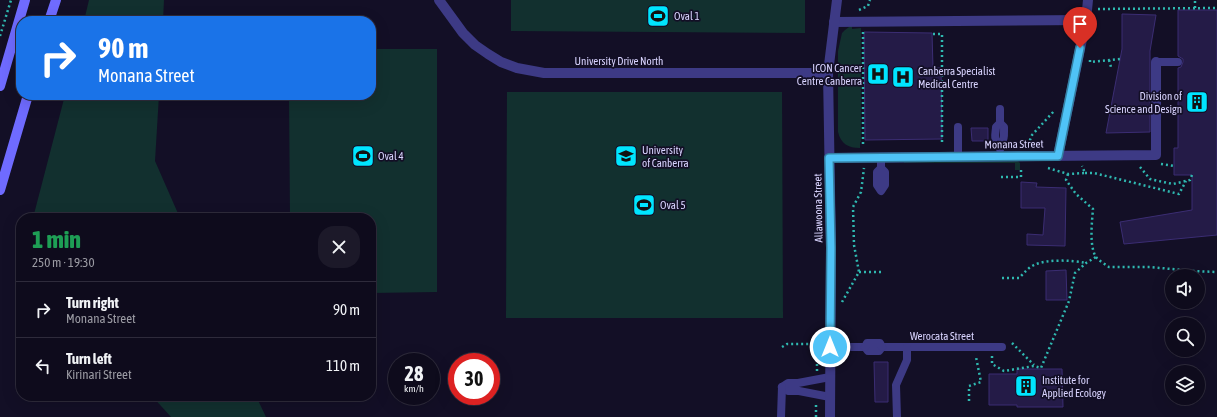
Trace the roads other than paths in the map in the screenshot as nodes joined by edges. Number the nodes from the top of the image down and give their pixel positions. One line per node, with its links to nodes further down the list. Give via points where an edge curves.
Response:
1 (25, 0): 6 (main road)
2 (56, 0): 7 (main road)
3 (439, 0): 13 (street, University Drive North, via 475,45 501,62 517,68 544,73)
4 (838, 0): 9 (street, Allawoona Street)
5 (1088, 0): 8 (street)
6 (20, 16)
7 (51, 16)
8 (1086, 20): 9 (street); 19 (street)
9 (834, 22): 13 (street, Allawoona Street)
10 (16, 31): 14 (main road)
11 (1156, 62): 12 (lane); 19 (street, Monana Street, via 1156,155)
12 (1178, 62)
13 (828, 73): 21 (street, Allawoona Street)
14 (0, 86)
15 (27, 100): 22 (main road)
16 (1000, 109): 18 (lane, via 1000,123 996,127)
17 (958, 127): 20 (lane)
18 (1000, 156): 19 (street, Monana Street); 20 (street, Monana Street)
19 (1058, 156)
20 (958, 157): 21 (street, Monana Street, via 881,163)
21 (829, 158): 23 (street, Allawoona Street)
22 (0, 190)
23 (830, 346): 24 (lane, Werocata Street, via 865,347 868,351 879,351 882,347); 26 (street, Allawoona Street)
24 (907, 347): 25 (lane, Werocata Street); 31 (lane, via 907,360 896,385)
25 (1002, 347)
26 (830, 377): 27 (lane, via 788,383); 28 (street, Allawoona Street)
27 (782, 387): 28 (lane, via 788,391); 29 (lane)
28 (830, 397): 30 (street, Allawoona Street)
29 (782, 417)
30 (830, 417)
31 (897, 417)

